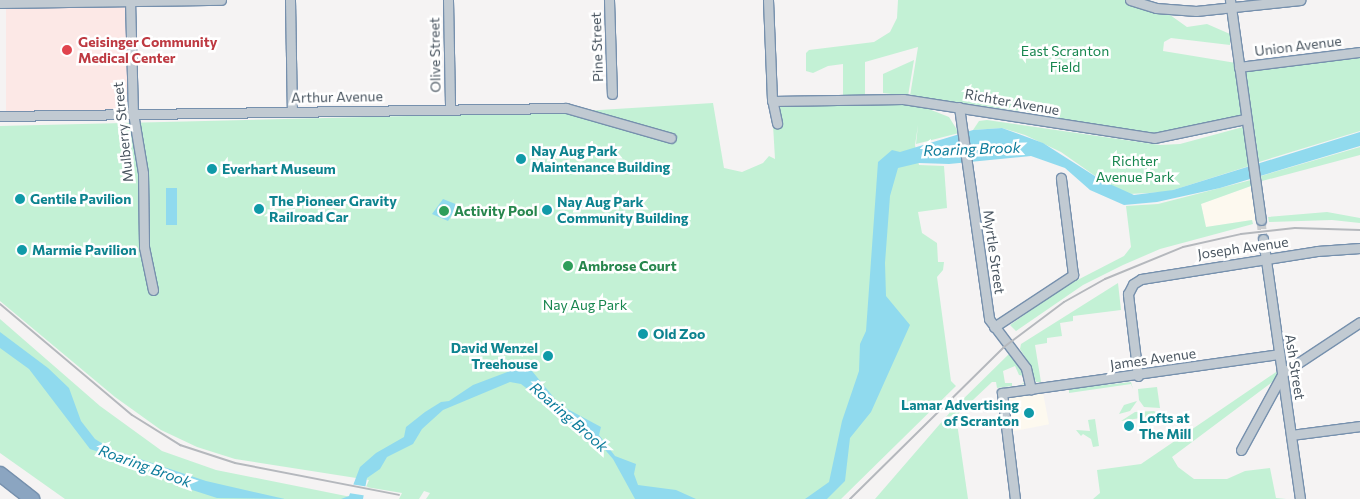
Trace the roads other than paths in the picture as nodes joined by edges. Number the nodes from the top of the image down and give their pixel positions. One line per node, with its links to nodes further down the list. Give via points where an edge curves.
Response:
1 (220, 0): 8 (street)
2 (290, 0): 17 (street)
3 (448, 0): 16 (street, Olive Street)
4 (609, 0): 13 (street, Pine Street)
5 (768, 0): 14 (street)
6 (1130, 0): 10 (street, via 1156,8 1188,11)
7 (1300, 0): 10 (street)
8 (130, 1): 9 (street); 18 (street, Mulberry Street)
9 (0, 3)
10 (1230, 3): 12 (street)
11 (1360, 52): 12 (street, Union Avenue)
12 (1239, 67): 20 (street)
13 (612, 94)
14 (772, 101): 15 (street, Richter Avenue, via 885,98); 21 (street)
15 (959, 107): 20 (street, Richter Avenue, via 1154,138); 30 (street, Myrtle Street, via 989,318)
16 (450, 109): 17 (street, Arthur Avenue); 22 (street, Arthur Avenue, via 566,108)
17 (292, 111): 18 (street, Arthur Avenue)
18 (133, 113): 19 (street, Arthur Avenue); 28 (street, Mulberry Street, via 143,173 144,247)
19 (0, 116)
20 (1246, 119): 24 (street)
21 (777, 124)
22 (671, 138)
23 (1061, 178): 30 (street, via 1073,275)
24 (1261, 220)
25 (1263, 239): 27 (street, Ash Street)
26 (1360, 248): 27 (street, Joseph Avenue)
27 (1265, 259): 31 (street, Ash Street); 33 (street, Joseph Avenue, via 1158,274 1133,284 1128,307)
28 (153, 290)
29 (1360, 322): 32 (street)
30 (994, 327): 34 (street, Myrtle Street, via 1026,368)
31 (1279, 354): 32 (street, Ash Street); 33 (street, James Avenue)
32 (1283, 373): 36 (street, Ash Street); 37 (street)
33 (1138, 376): 34 (street, James Avenue)
34 (1031, 389): 41 (street, James Avenue, via 1002,393)
35 (1360, 426): 36 (street)
36 (1292, 435): 42 (street, Ash Street)
37 (1241, 450)
38 (0, 474): 40 (highway)
39 (0, 481): 40 (highway)
40 (31, 499)
41 (1015, 499)
42 (1300, 499)

